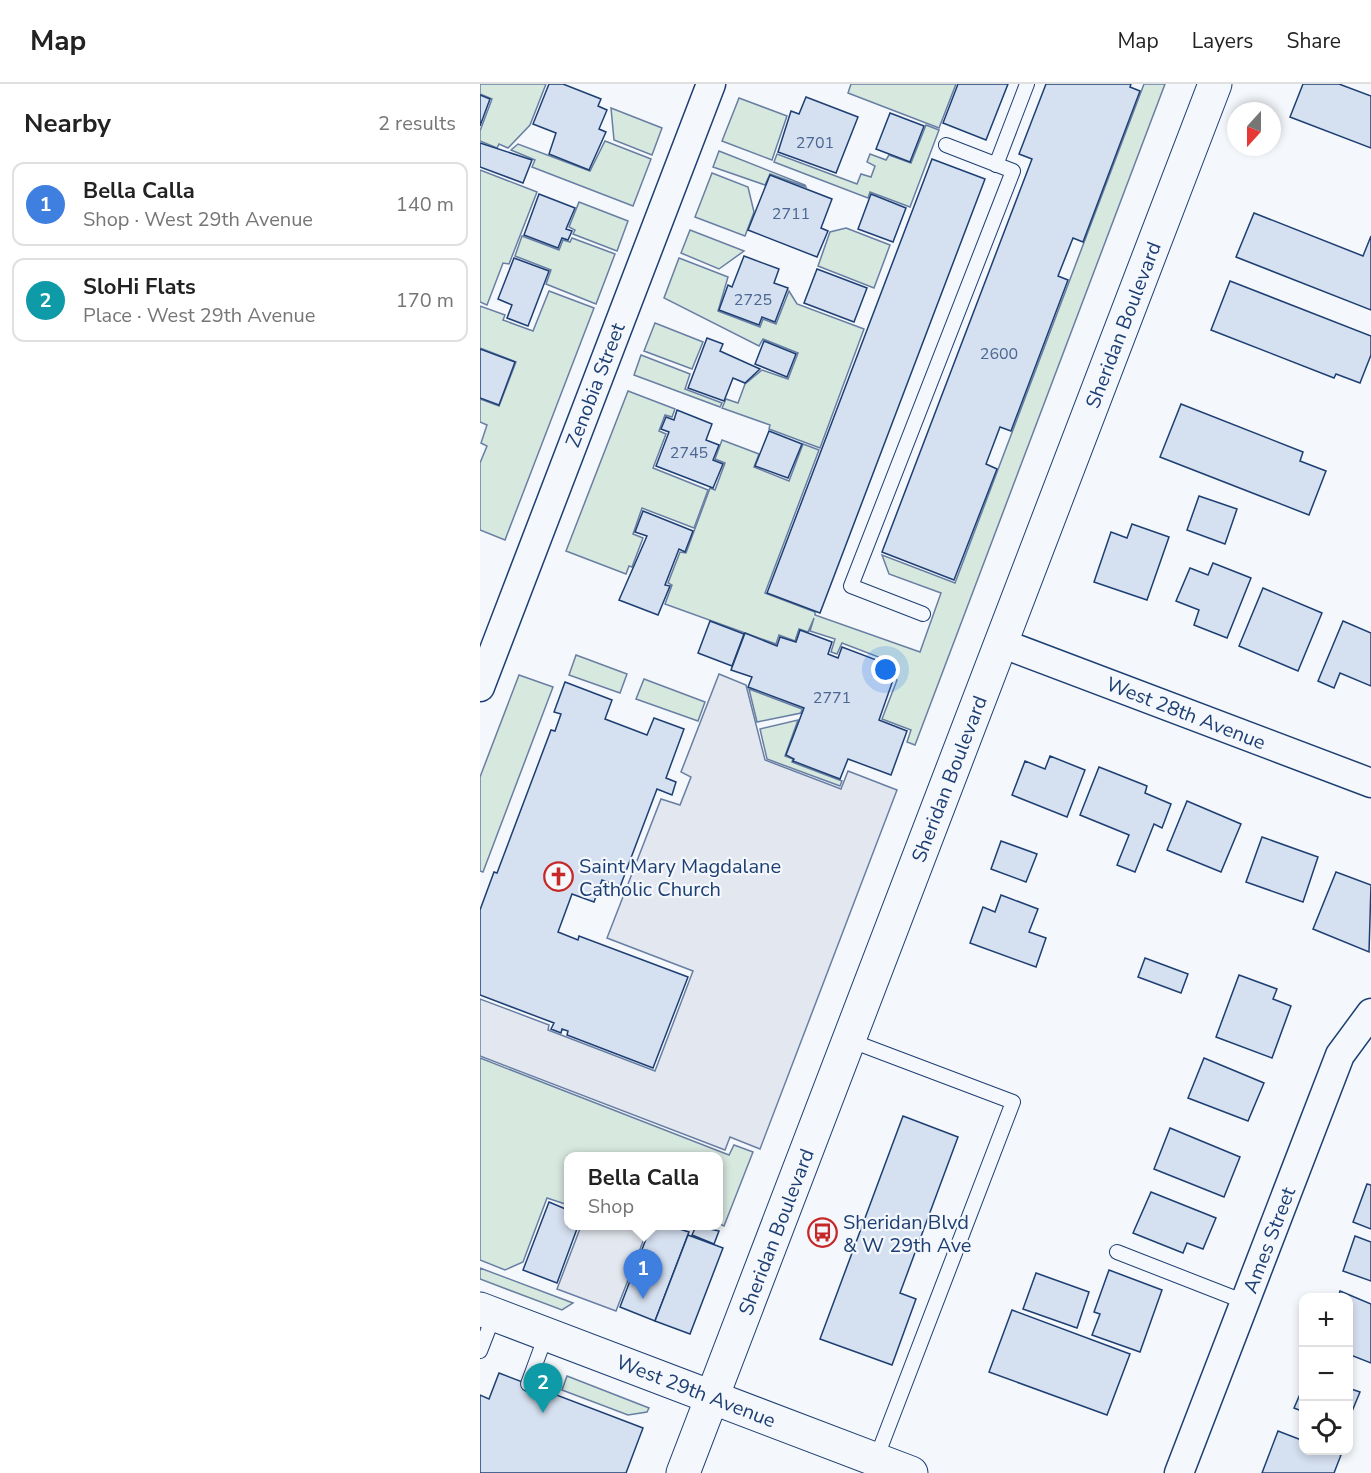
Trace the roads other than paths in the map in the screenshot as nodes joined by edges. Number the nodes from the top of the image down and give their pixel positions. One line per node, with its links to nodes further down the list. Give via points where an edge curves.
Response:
1 (711, 84): 8 (street, Zenobia Street)
2 (1027, 84): 5 (lane)
3 (1215, 84): 7 (main road, Sheridan Boulevard)
4 (946, 145): 5 (lane)
5 (996, 165): 6 (lane, via 1012,171 851,586)
6 (923, 614)
7 (1001, 643): 9 (street, West 28th Avenue); 11 (main road, Sheridan Boulevard)
8 (480, 687)
9 (1371, 783)
10 (1371, 1013): 13 (street, Ames Street, via 1340,1055)
11 (849, 1040): 18 (main road, Sheridan Boulevard); 19 (lane, via 1013,1102)
12 (1117, 1252): 13 (lane)
13 (1245, 1302): 22 (street, Ames Street)
14 (487, 1312): 15 (main road, West 29th Avenue); 16 (lane)
15 (546, 1335): 17 (lane); 18 (main road, West 29th Avenue)
16 (480, 1351)
17 (528, 1384)
18 (712, 1398): 19 (main road, West 29th Avenue); 20 (main road, Sheridan Boulevard)
19 (876, 1459): 21 (main road, West 29th Avenue)
20 (683, 1473)
21 (911, 1473)
22 (1179, 1473)

